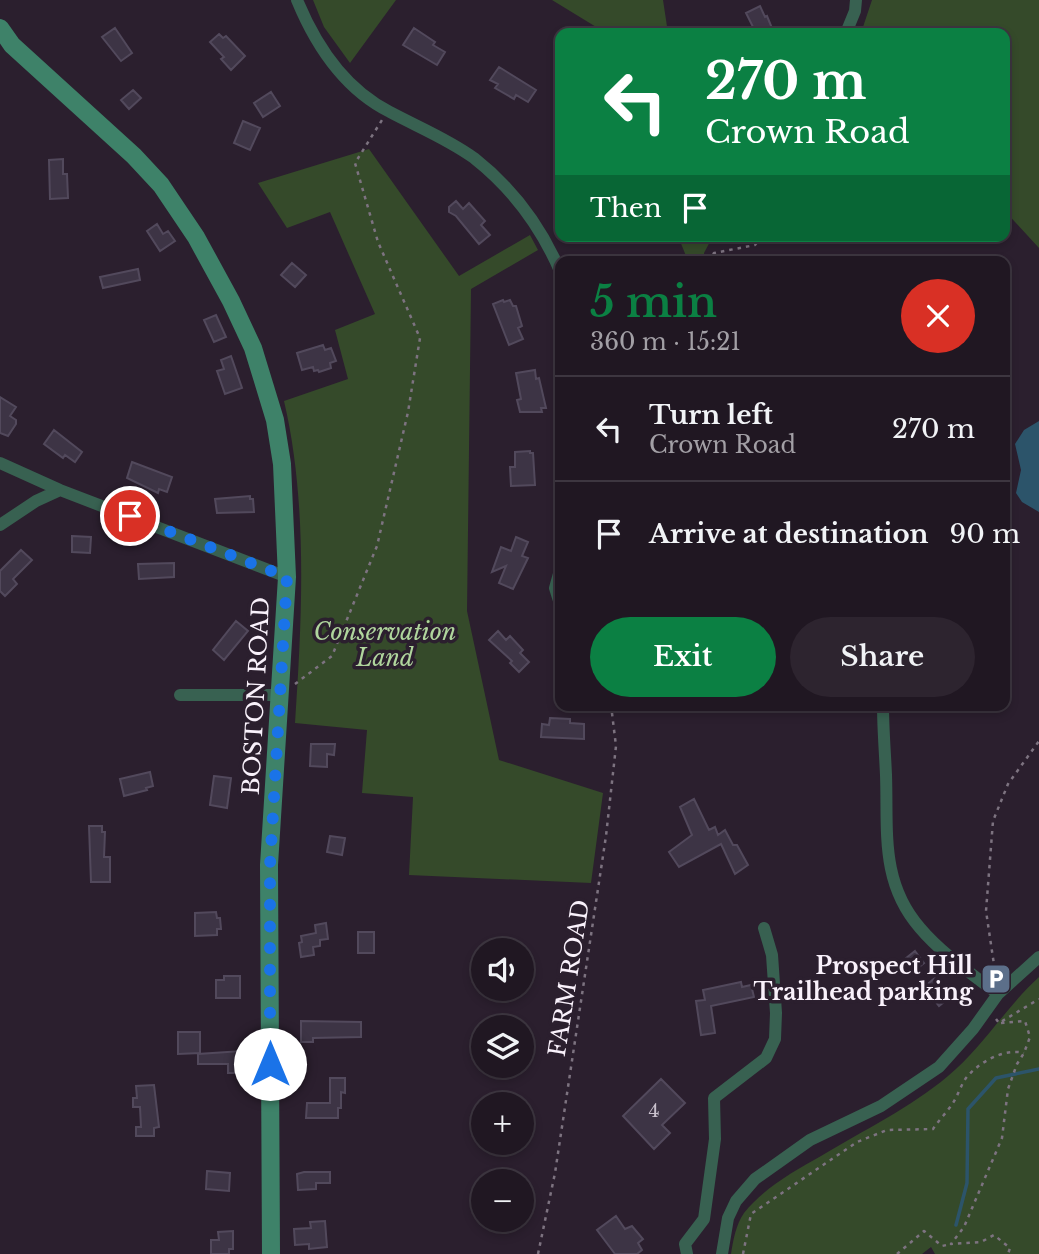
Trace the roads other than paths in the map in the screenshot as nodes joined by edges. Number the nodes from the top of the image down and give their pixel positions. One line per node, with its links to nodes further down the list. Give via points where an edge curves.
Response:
1 (297, 0): 5 (street, via 317,42 338,71 388,112 455,146 490,172 521,204)
2 (856, 0): 3 (street)
3 (848, 28)
4 (0, 29): 9 (main road, BOSTON ROAD, via 161,185 231,300 253,348 275,420 282,464)
5 (555, 262)
6 (0, 463): 7 (street)
7 (60, 490): 8 (street); 9 (street)
8 (0, 525)
9 (287, 577): 11 (main road, BOSTON ROAD)
10 (180, 695): 11 (street)
11 (281, 695): 16 (main road, BOSTON ROAD, via 270,865)
12 (883, 711): 15 (street, via 885,821 893,881 918,927)
13 (764, 928): 17 (street, via 772,955 775,1039 766,1058 713,1098 715,1139 704,1219 685,1244)
14 (1039, 957): 15 (street)
15 (995, 991): 18 (street, via 973,1029 939,1067 881,1106 810,1140 755,1179 727,1218)
16 (271, 1254)
17 (687, 1254)
18 (722, 1254)

